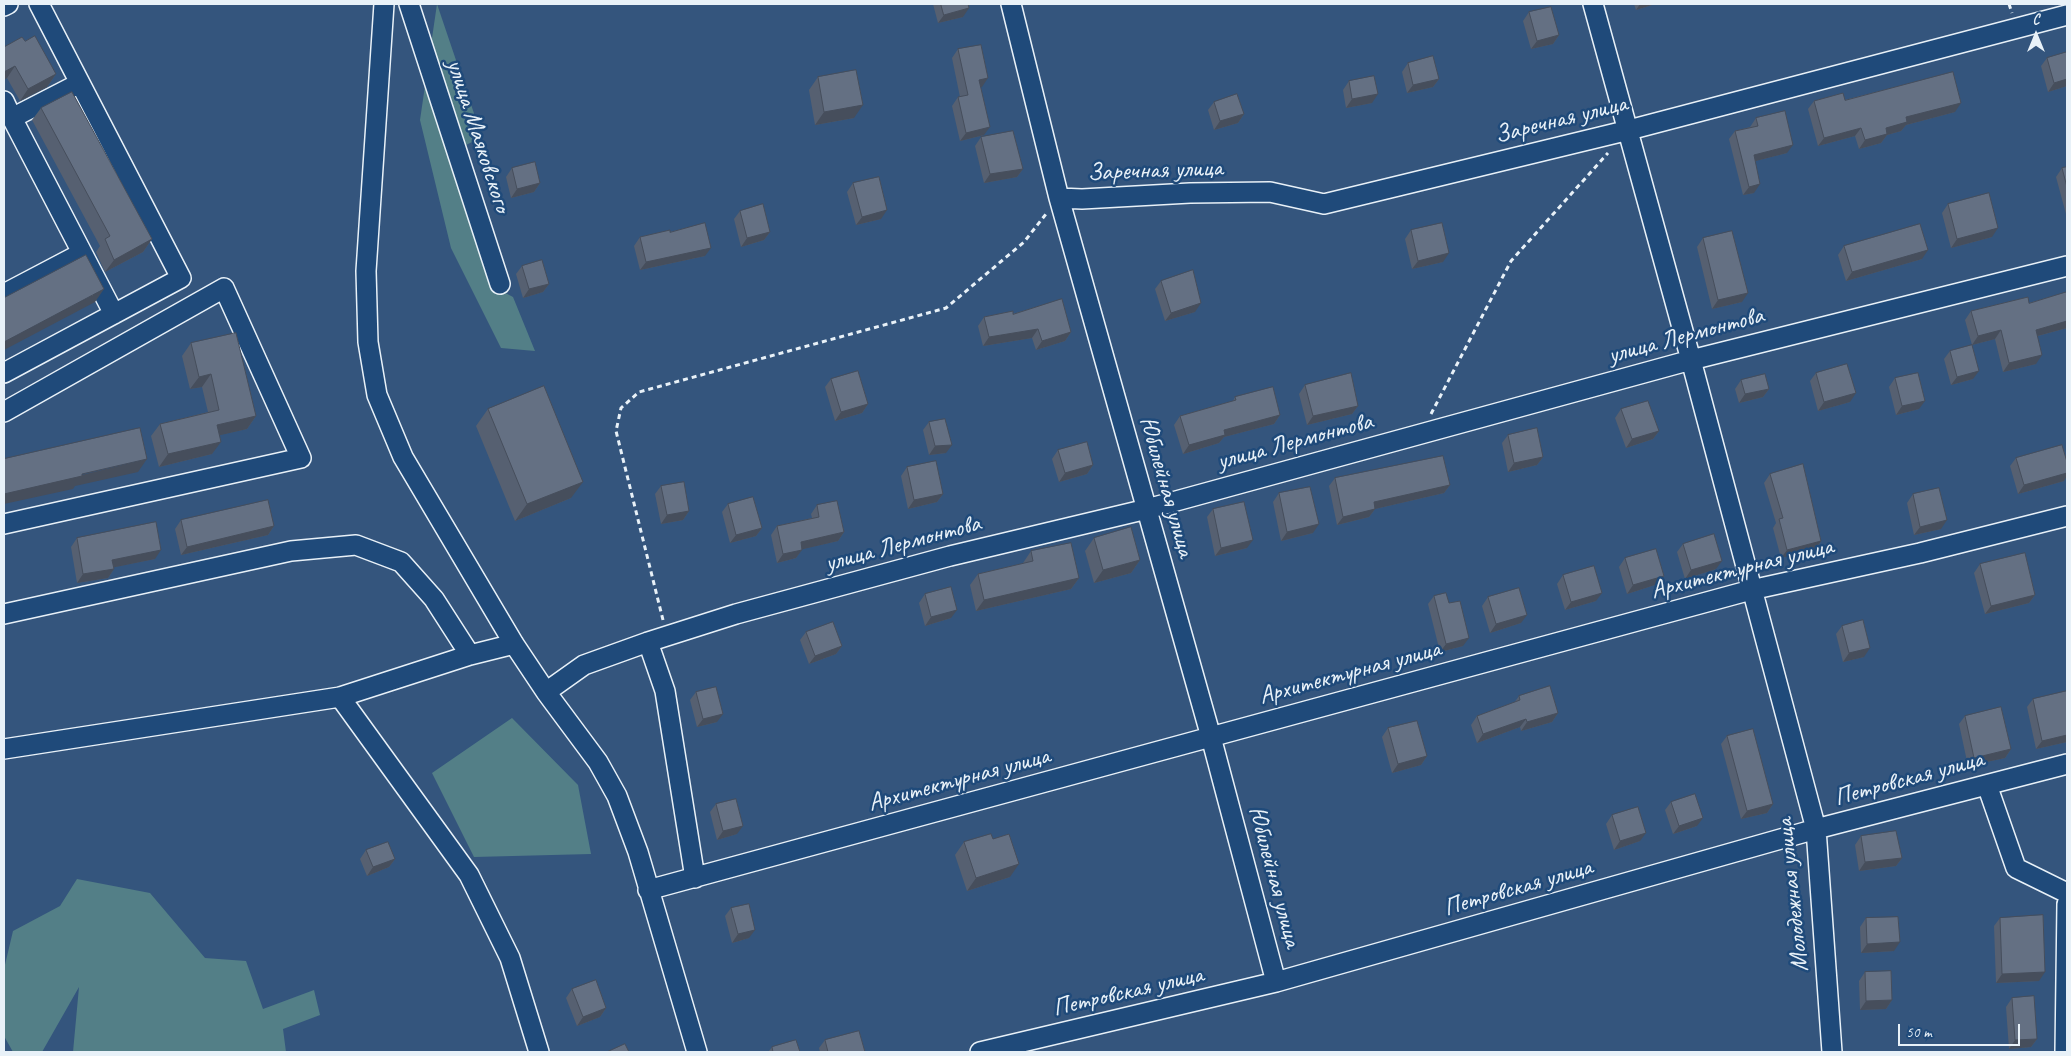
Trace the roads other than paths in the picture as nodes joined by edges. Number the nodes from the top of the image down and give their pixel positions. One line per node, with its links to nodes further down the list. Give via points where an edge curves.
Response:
1 (8, 4): 7 (street)
2 (39, 4): 9 (street)
3 (384, 4): 28 (street, via 366,271 368,342 377,394 403,457)
4 (409, 4): 16 (street, улица Маяковского)
5 (1012, 4): 13 (street, Юбилейная улица)
6 (1593, 4): 12 (street, Молодежная улица)
7 (4, 6)
8 (2067, 15): 12 (street, Заречная улица)
9 (80, 83): 11 (street); 18 (street, via 181,278)
10 (4, 101): 11 (street)
11 (12, 118): 14 (street)
12 (1629, 130): 13 (street, Заречная улица, via 1324,204 1270,192); 19 (street, Молодежная улица)
13 (1059, 198): 22 (street, Юбилейная улица)
14 (82, 254): 17 (street); 18 (street)
15 (2067, 266): 19 (street, улица Лермонтова)
16 (500, 284)
17 (4, 294)
18 (114, 314): 20 (street)
19 (1691, 360): 22 (street, улица Лермонтова); 25 (street, Молодежная улица)
20 (4, 373)
21 (4, 412): 24 (street, via 224,288 301,458)
22 (1146, 509): 27 (street, улица Лермонтова, via 950,556 736,614); 32 (street, Юбилейная улица)
23 (2067, 516): 25 (street, Архитектурная улица, via 1920,553)
24 (4, 524)
25 (1751, 590): 32 (street, Архитектурная улица); 36 (street, Молодежная улица)
26 (4, 614): 29 (street, via 291,551 356,545 401,562 434,599)
27 (648, 642): 30 (street, улица Лермонтова, via 584,665); 37 (street, via 665,691)
28 (514, 644): 29 (street); 30 (street)
29 (470, 655): 31 (street)
30 (546, 692): 38 (street, via 598,762 617,796)
31 (340, 697): 33 (street); 43 (street, via 469,875 510,958)
32 (1211, 736): 37 (street, Архитектурная улица); 41 (street, Юбилейная улица)
33 (4, 748)
34 (2067, 764): 35 (street, Петровская улица)
35 (1987, 785): 36 (street, Петровская улица); 39 (street, via 2016,868)
36 (1816, 830): 41 (street, Петровская улица); 45 (street, Молодежная улица)
37 (695, 878): 38 (street, Архитектурная улица)
38 (648, 890): 44 (street)
39 (2067, 893)
40 (2067, 904): 46 (street)
41 (1276, 982): 42 (street, Петровская улица)
42 (989, 1051)
43 (540, 1052)
44 (697, 1052)
45 (1832, 1052)
46 (2065, 1052)

